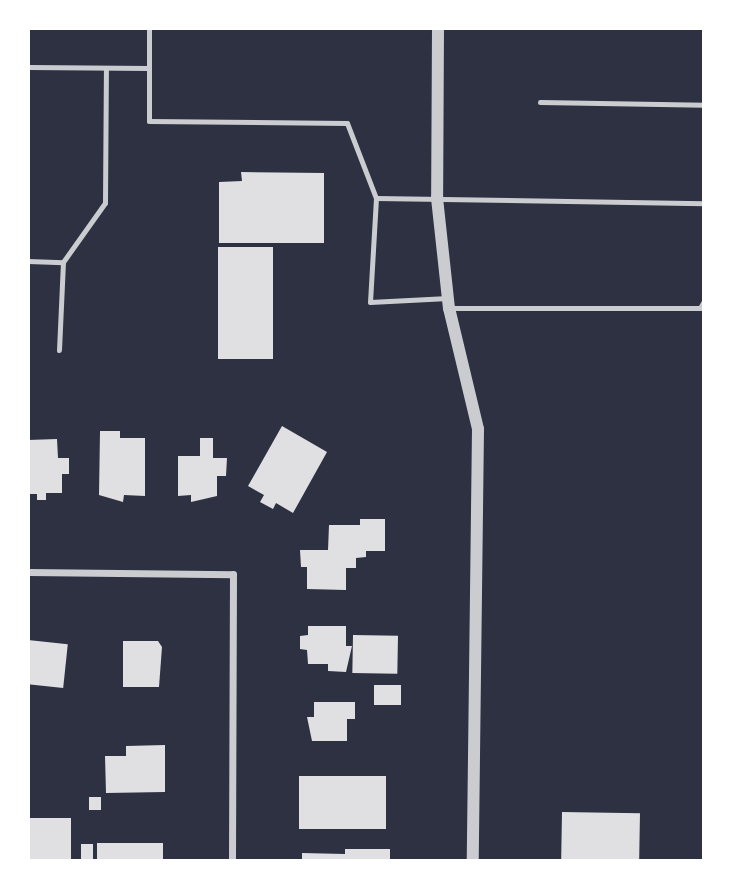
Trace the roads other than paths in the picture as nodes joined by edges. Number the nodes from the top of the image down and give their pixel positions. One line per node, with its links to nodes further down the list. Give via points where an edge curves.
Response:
1 (149, 28): 5 (lane)
2 (438, 28): 9 (street)
3 (28, 67): 4 (lane)
4 (106, 68): 5 (lane); 12 (lane, via 105,203)
5 (149, 68): 8 (lane, via 149,121 347,123)
6 (540, 102): 7 (lane)
7 (704, 105)
8 (376, 198): 9 (lane); 14 (lane, via 370,302)
9 (437, 198): 10 (lane); 14 (street)
10 (704, 203)
11 (28, 261): 12 (lane)
12 (63, 262): 15 (lane)
13 (704, 301): 14 (lane, via 700,308)
14 (448, 303): 18 (street, via 478,429)
15 (59, 350)
16 (28, 572): 17 (street, via 233,574)
17 (232, 861)
18 (473, 861)

